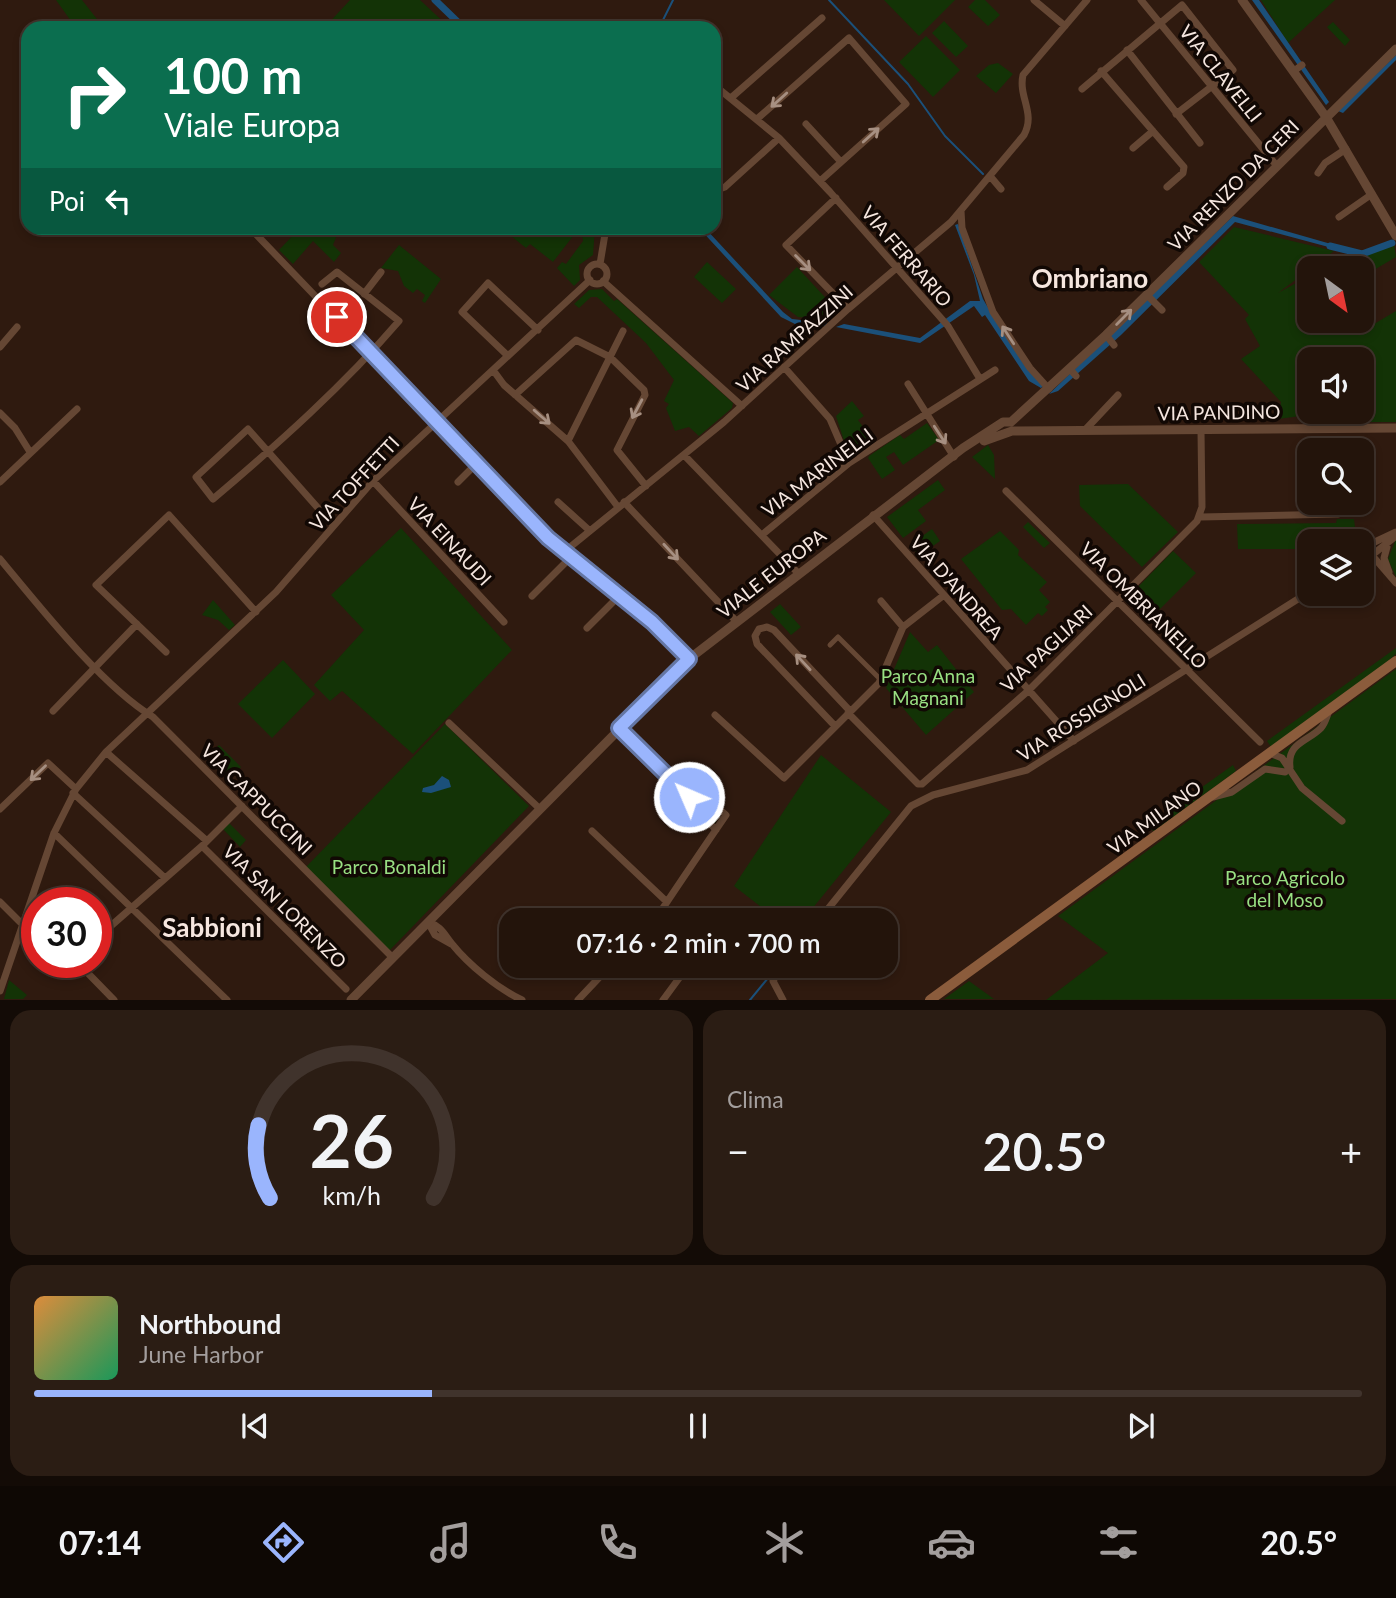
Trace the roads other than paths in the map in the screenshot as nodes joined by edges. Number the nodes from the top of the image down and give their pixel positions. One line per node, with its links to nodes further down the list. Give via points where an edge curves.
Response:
1 (1034, 0): 7 (street)
2 (1087, 0): 7 (street, VIA RAMPAZZINI)
3 (1141, 0): 6 (street, VIA CLAVELLI)
4 (1242, 0): 12 (street)
5 (822, 18): 16 (street)
6 (1160, 23): 8 (street); 13 (street, VIA CLAVELLI); 13 (street, via 1182,5 1233,70)
7 (1065, 26): 29 (street, VIA RAMPAZZINI, via 1023,75 1029,125)
8 (1126, 50): 11 (street); 17 (street)
9 (1396, 50): 18 (street, VIA RENZO DA CERI)
10 (1302, 65): 12 (street)
11 (1101, 71): 15 (street); 21 (street)
12 (1294, 71): 18 (street, via 1314,91)
13 (1211, 88): 17 (street); 27 (street, VIA CLAVELLI)
14 (721, 89): 16 (street, VIA FERRARIO)
15 (1082, 89)
16 (732, 97): 19 (street, VIA FERRARIO)
17 (1176, 114): 23 (street)
18 (1326, 117): 25 (street); 27 (street, VIA RENZO DA CERI)
19 (757, 119): 22 (street, VIA FERRARIO); 26 (street, one-way to 19, via 906,104 849,38)
20 (806, 124): 26 (street)
21 (1153, 131): 24 (street); 31 (street, via 1184,167)
22 (779, 138): 30 (street, VIA FERRARIO); 32 (street)
23 (1200, 143)
24 (1133, 149)
25 (1346, 149): 28 (street); 34 (street)
26 (841, 162): 30 (street)
27 (1277, 166): 49 (street, VIA RENZO DA CERI)
28 (1318, 173)
29 (990, 176): 33 (street); 36 (street, VIA RAMPAZZINI)
30 (820, 181): 35 (street, VIA FERRARIO)
31 (1167, 187)
32 (721, 188)
33 (1001, 189)
34 (1372, 194): 37 (street); 40 (street)
35 (836, 198): 42 (street, VIA FERRARIO); 51 (street, one-way to 51, via 786,245)
36 (961, 211): 42 (street, VIA RAMPAZZINI); 48 (street, via 962,228)
37 (1339, 216)
38 (257, 235): 59 (street)
39 (605, 235): 41 (street, VIA TOFFETTI)
40 (1396, 236)
41 (600, 264): 44 (street, VIA TOFFETTI, via 589,268); 45 (street, VIA TOFFETTI, via 606,274)
42 (897, 268): 51 (street, VIA RAMPAZZINI); 65 (street, VIA FERRARIO, via 943,321)
43 (381, 272): 47 (street)
44 (590, 280): 45 (street); 54 (street, VIA TOFFETTI)
45 (603, 281): 70 (street)
46 (322, 284): 47 (street, via 337,272)
47 (364, 294): 59 (street, via 399,321)
48 (986, 297): 50 (street); 67 (street, one-way to 48, via 1030,368)
49 (1151, 298): 52 (street); 56 (street, VIA RENZO DA CERI, one-way to 49)
50 (976, 299)
51 (848, 309): 62 (street, VIA RAMPAZZINI)
52 (1162, 310)
53 (17, 327): 58 (street)
54 (538, 330): 60 (street, VIA TOFFETTI); 60 (street, via 488,283 462,312)
55 (623, 331): 61 (street)
56 (1106, 335): 57 (street); 67 (street, VIA RENZO DA CERI, via 1073,373)
57 (1114, 345)
58 (0, 347)
59 (371, 353): 74 (street); 81 (street)
60 (508, 356): 63 (street, VIA TOFFETTI)
61 (610, 357): 68 (street, via 576,340); 79 (street); 89 (street, one-way to 89, via 644,390 617,450)
62 (785, 367): 70 (street, VIA RAMPAZZINI); 84 (street, via 830,419)
63 (493, 370): 68 (street); 74 (street, VIA TOFFETTI)
64 (995, 370): 65 (street, VIA MARINELLI)
65 (980, 379): 73 (street, VIA MARINELLI)
66 (908, 384): 73 (street)
67 (1049, 389): 75 (street, VIA RENZO DA CERI)
68 (515, 395): 79 (street, one-way to 79)
69 (1118, 396): 77 (street)
70 (742, 406): 82 (street, VIA RAMPAZZINI)
71 (77, 409): 80 (street)
72 (0, 413): 80 (street)
73 (926, 413): 83 (street, one-way to 83); 84 (street, VIA MARINELLI)
74 (435, 421): 85 (street); 86 (street, VIA TOFFETTI)
75 (1007, 428): 77 (street, VIA PANDINO); 83 (street, VIALE EUROPA)
76 (1396, 428): 78 (street, VIA PANDINO)
77 (1085, 430): 78 (street, VIA PANDINO)
78 (1201, 431): 95 (street)
79 (568, 441): 92 (street)
80 (30, 452): 87 (street)
81 (267, 452): 81 (street, via 248,429 196,477 213,499); 96 (street)
82 (684, 455): 89 (street, VIA RAMPAZZINI); 98 (street)
83 (954, 457): 93 (street, VIALE EUROPA)
84 (849, 463): 98 (street, VIA MARINELLI)
85 (476, 464): 88 (street); 102 (street)
86 (373, 481): 96 (street, VIA TOFFETTI); 115 (street, VIA EINAUDI)
87 (0, 482)
88 (457, 482)
89 (646, 486): 92 (street, VIA RAMPAZZINI)
90 (1006, 491): 113 (street, VIA OMBRIANELLO)
91 (558, 502): 97 (street)
92 (621, 504): 97 (street, VIA RAMPAZZINI); 116 (street, one-way to 116)
93 (873, 515): 106 (street, VIALE EUROPA); 108 (street, VIA D'ANDREA)
94 (1297, 515): 95 (street)
95 (1201, 517): 113 (street, VIA PAGLIARI)
96 (333, 526): 114 (street, VIA TOFFETTI)
97 (590, 531): 102 (street, VIA RAMPAZZINI)
98 (763, 534): 106 (street)
99 (1396, 534): 100 (street); 101 (street)
100 (1389, 542): 103 (street); 107 (street, via 1384,558)
101 (1374, 543)
102 (567, 554): 109 (street, VIA RAMPAZZINI); 110 (street)
103 (1374, 556)
104 (1374, 558): 107 (street)
105 (0, 559): 124 (street, VIA CAPPUCCINI)
106 (798, 573): 116 (street, VIALE EUROPA)
107 (1394, 581)
108 (944, 595): 118 (street); 127 (street, VIA D'ANDREA)
109 (532, 596)
110 (619, 596): 119 (street); 122 (street)
111 (1297, 600): 125 (street, VIA ROSSIGNOLI)
112 (881, 601): 118 (street)
113 (1118, 602): 125 (street, VIA OMBRIANELLO); 127 (street, VIA PAGLIARI)
114 (256, 612): 117 (street, via 169,515 96,585); 131 (street, VIA TOFFETTI)
115 (504, 622)
116 (737, 622): 122 (street, VIALE EUROPA)
117 (136, 624): 121 (street); 124 (street)
118 (903, 627): 126 (street)
119 (587, 628)
120 (830, 645): 126 (street, via 838,637)
121 (166, 652)
122 (689, 659): 135 (street, VIALE EUROPA)
123 (1396, 662): 129 (main road, VIA MILANO)
124 (96, 667): 128 (street); 131 (street, VIA CAPPUCCINI)
125 (1187, 670): 136 (street, VIA ROSSIGNOLI); 137 (street, VIA OMBRIANELLO)
126 (880, 679): 130 (street)
127 (1028, 691): 130 (street, VIA PAGLIARI, via 918,784); 136 (street, VIA D'ANDREA)
128 (53, 711)
129 (1329, 711): 139 (main road, VIA MILANO); 140 (street, via 1322,727 1293,748)
130 (849, 712): 134 (street); 134 (street, one-way to 134, via 774,630 759,629 757,644)
131 (147, 713): 138 (street, VIA TOFFETTI); 144 (street, VIA CAPPUCCINI)
132 (715, 715): 134 (street, via 784,778)
133 (449, 723): 145 (street)
134 (835, 726)
135 (619, 728): 142 (street); 145 (street, VIALE EUROPA)
136 (1074, 741): 158 (street, VIA ROSSIGNOLI, via 1017,774 933,795 911,806)
137 (1260, 742)
138 (107, 751): 141 (street, VIA TOFFETTI); 151 (street, VIA SAN LORENZO)
139 (1272, 754): 140 (street, via 1282,758); 143 (main road, VIA MILANO)
140 (1291, 773): 143 (street, via 1265,769 1232,792); 147 (street)
141 (75, 791): 146 (street, one-way to 146, via 48,764); 150 (street, VIA TOFFETTI); 152 (street)
142 (689, 797)
143 (1212, 797): 177 (main road, VIA MILANO)
144 (242, 806): 151 (street); 163 (street, VIA CAPPUCCINI)
145 (540, 809): 159 (street, VIALE EUROPA)
146 (0, 810)
147 (1342, 821)
148 (716, 830): 148 (street, via 726,815 706,797 696,808); 155 (street)
149 (592, 831): 155 (street)
150 (54, 833): 153 (street, VIA TOFFETTI); 156 (street)
151 (204, 844): 152 (street); 168 (street, VIA SAN LORENZO)
152 (165, 878): 156 (street)
153 (35, 887)
154 (0, 902): 160 (street)
155 (667, 902): 157 (street)
156 (133, 906): 161 (street); 171 (street)
157 (663, 908)
158 (828, 908)
159 (428, 922): 163 (street, VIALE EUROPA); 173 (street, via 441,929 500,988)
160 (21, 923)
161 (112, 925)
162 (21, 927): 169 (street, VIA TOFFETTI)
163 (392, 957): 172 (street, VIALE EUROPA)
164 (93, 978): 170 (street)
165 (598, 978): 174 (street)
166 (679, 978): 175 (street)
167 (775, 978): 176 (street)
168 (346, 989)
169 (0, 991)
170 (114, 999)
171 (226, 999)
172 (351, 999)
173 (522, 999)
174 (578, 999)
175 (663, 999)
176 (783, 999)
177 (930, 999)

